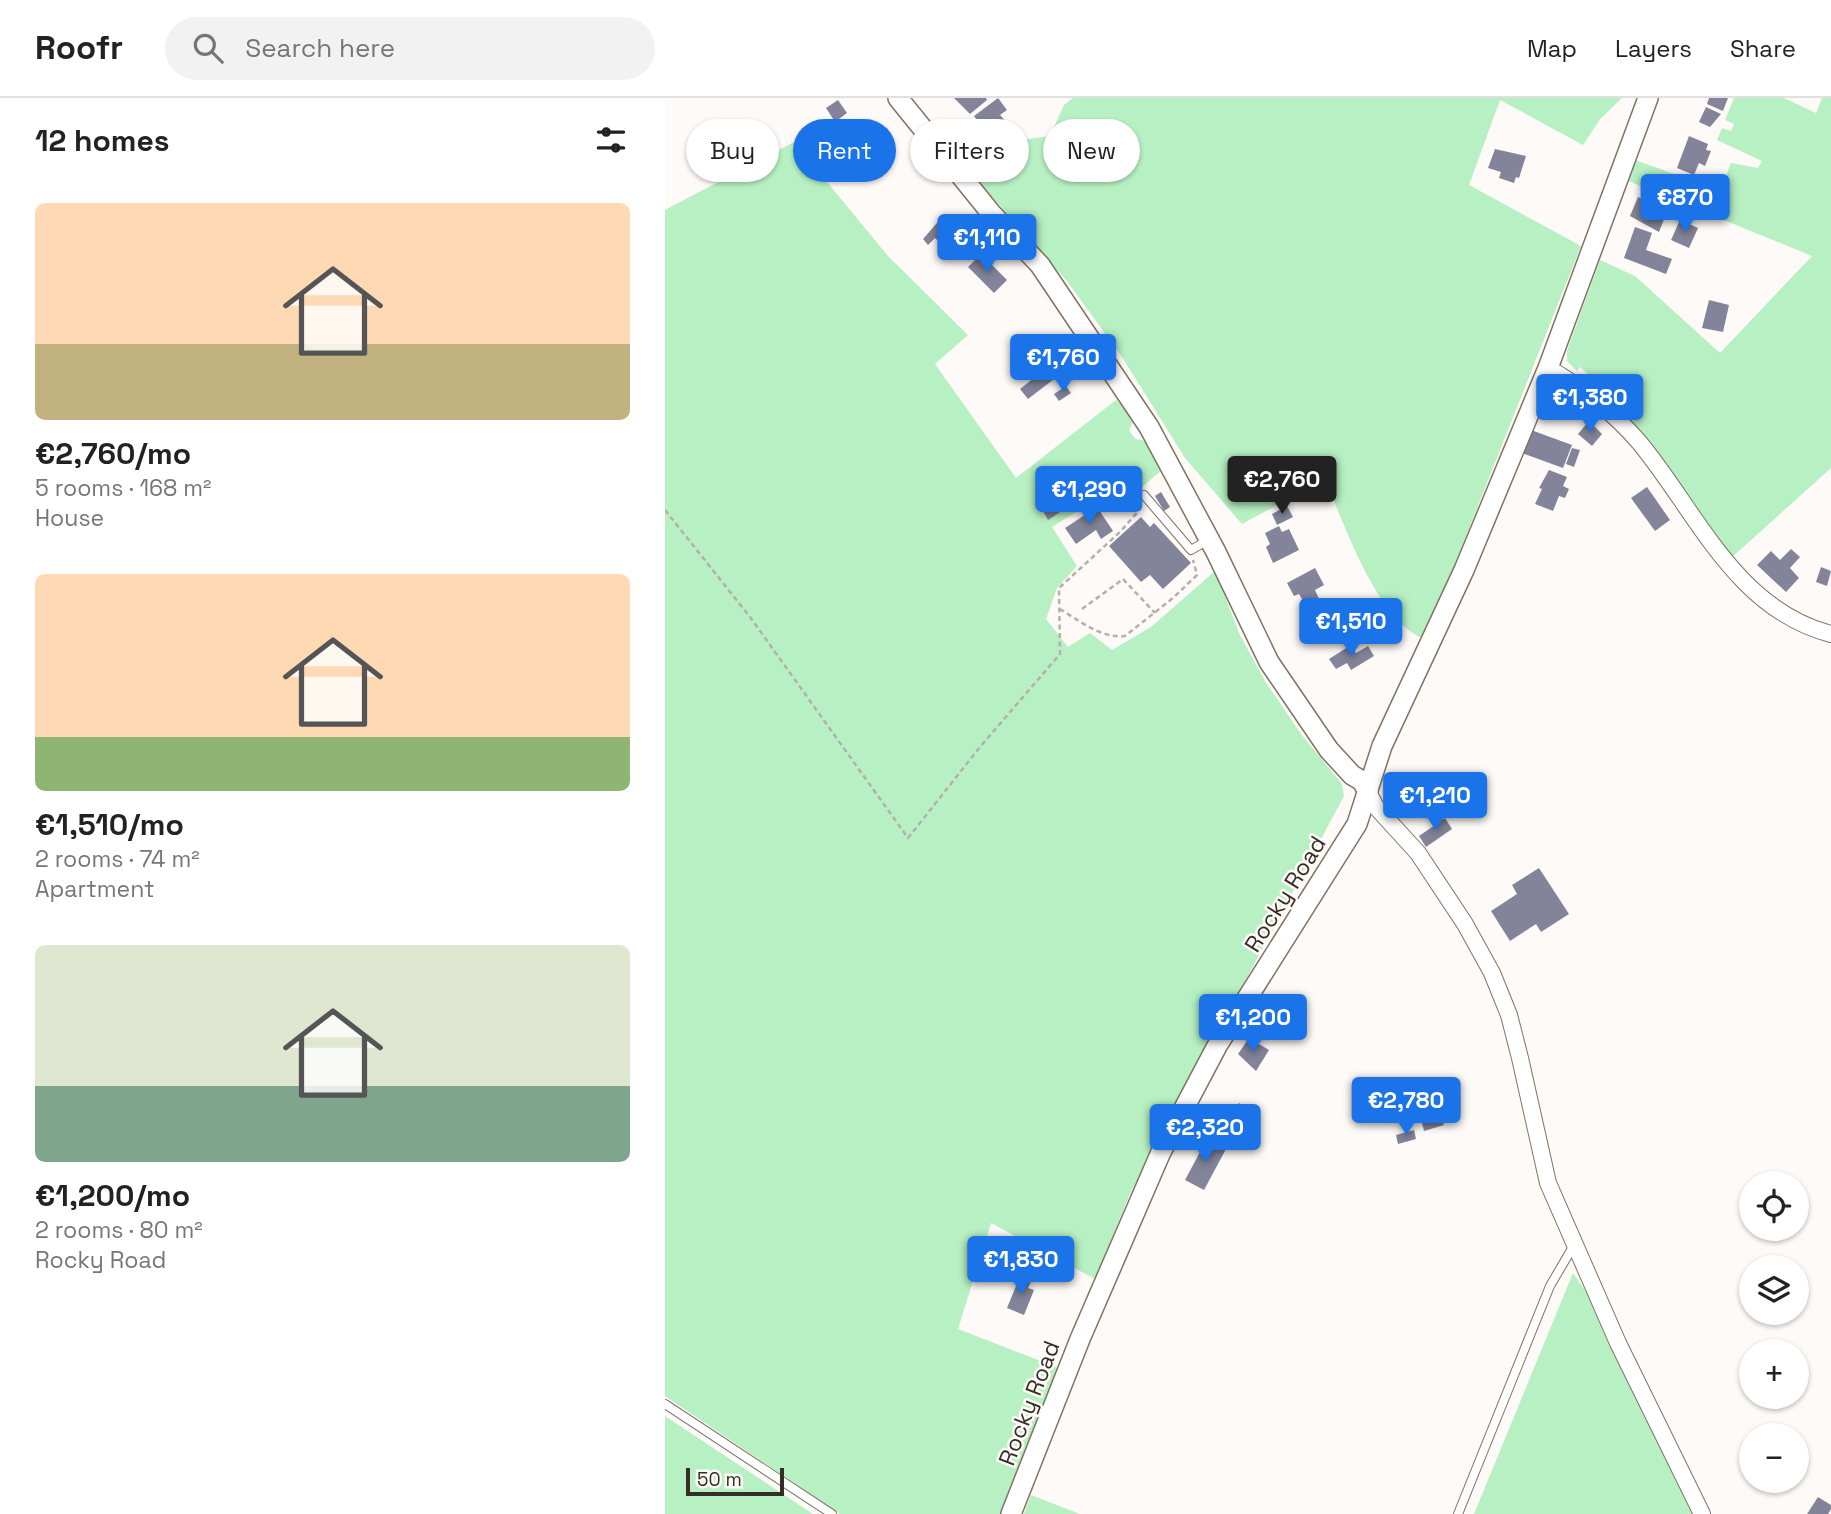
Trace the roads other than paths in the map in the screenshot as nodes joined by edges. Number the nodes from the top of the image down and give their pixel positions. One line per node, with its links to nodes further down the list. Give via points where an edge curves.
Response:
1 (898, 98): 5 (street, via 991,213 1040,265 1149,427)
2 (1648, 98): 3 (street, Rocky Road)
3 (1548, 368): 6 (street, via 1575,383 1638,441 1738,576 1805,628); 7 (street, Rocky Road, via 1464,570 1382,746)
4 (1146, 497): 5 (lane, via 1191,550)
5 (1209, 539): 7 (street, via 1276,672 1329,750)
6 (1831, 635)
7 (1368, 792): 8 (street, via 1418,853 1492,973 1518,1047 1548,1183); 11 (street, Rocky Road, via 1357,824 1334,864 1217,1046 1161,1152)
8 (1574, 1244): 12 (lane, via 1550,1286); 13 (street)
9 (665, 1404): 10 (lane)
10 (832, 1514)
11 (1011, 1514)
12 (1458, 1514)
13 (1702, 1514)

